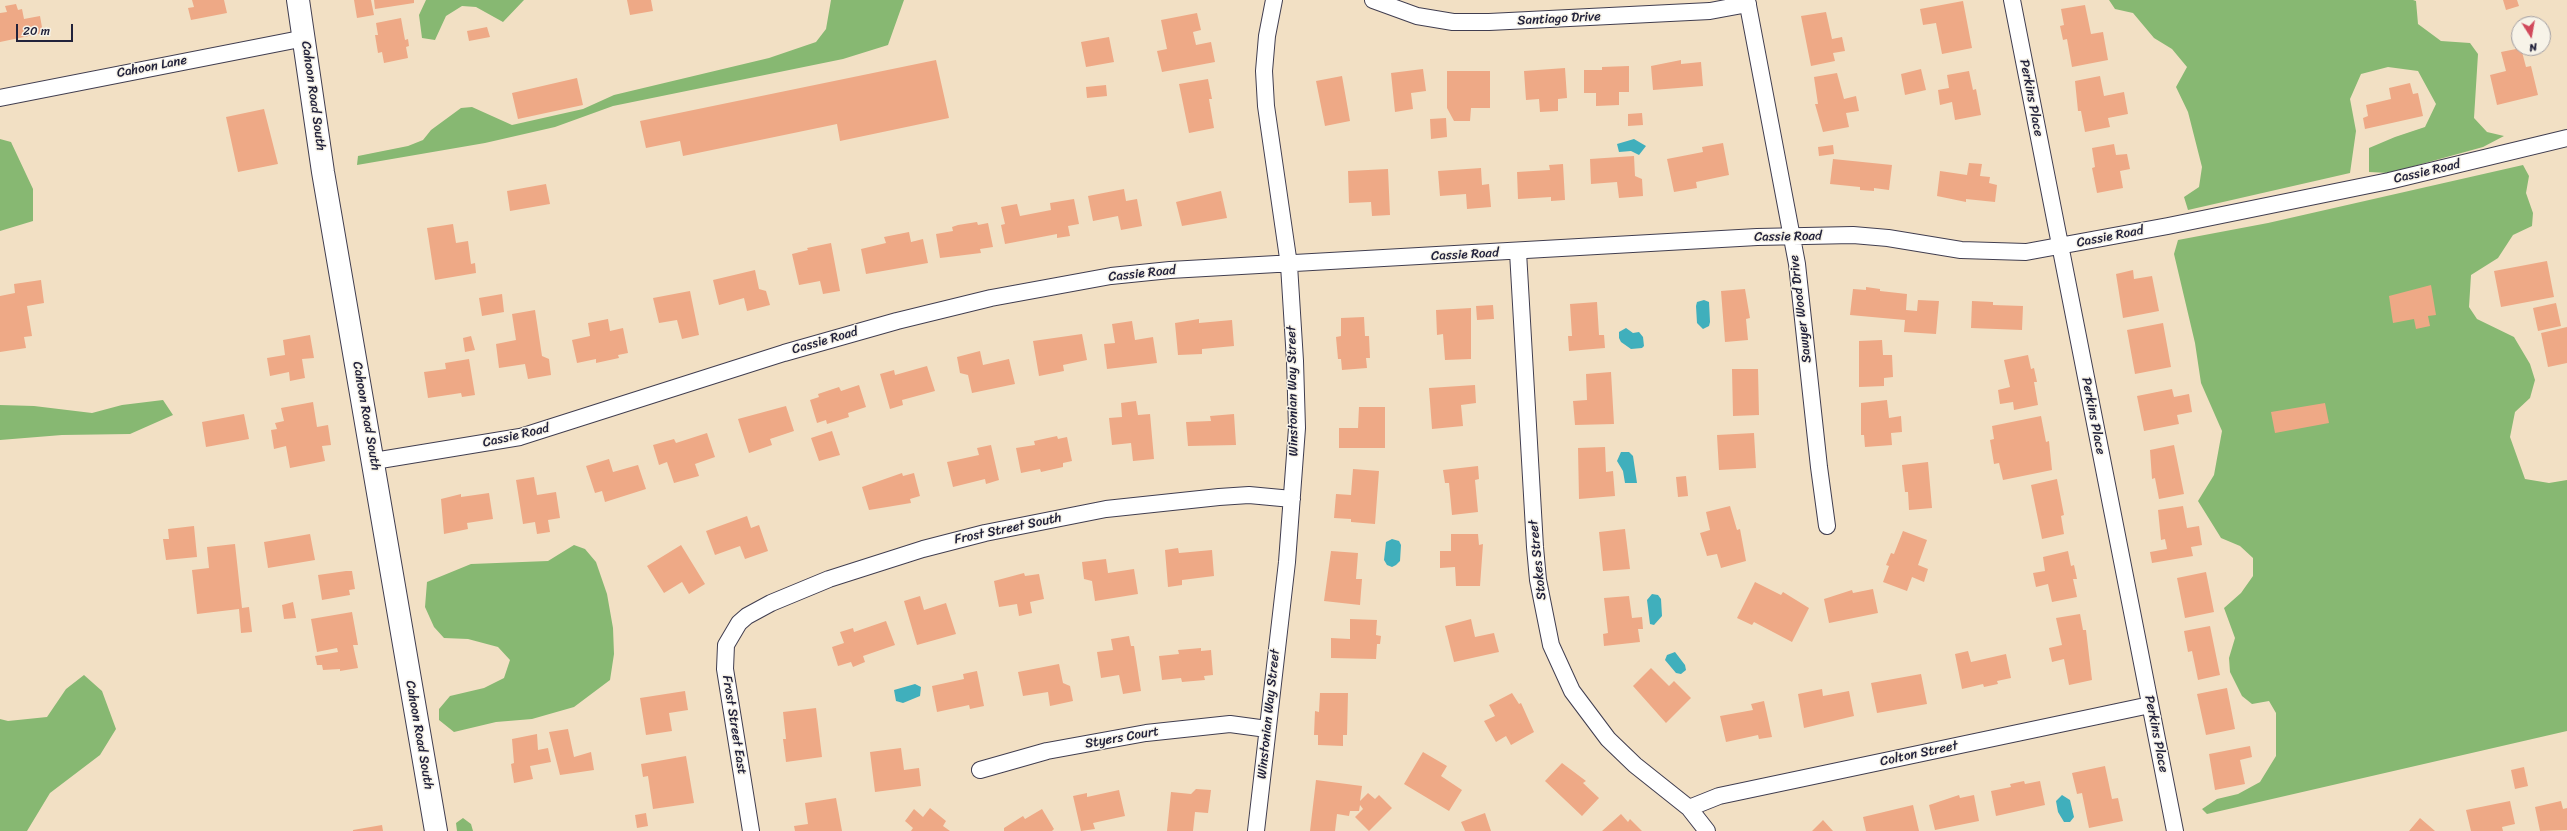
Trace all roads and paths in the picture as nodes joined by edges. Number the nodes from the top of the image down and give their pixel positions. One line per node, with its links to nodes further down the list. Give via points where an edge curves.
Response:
1 (298, 0): 6 (main road, Cahoon Road South)
2 (1274, 0): 12 (street, Winstonian Way Street, via 1264,71)
3 (1373, 0): 5 (street, Santiago Drive, via 1417,16 1453,22 1710,11)
4 (2012, 0): 10 (street, Perkins Place)
5 (1748, 2): 9 (street, Sawyer Wood Drive)
6 (304, 38): 7 (street, Cahoon Lane); 13 (main road, Cahoon Road South, via 323,172)
7 (0, 98)
8 (2567, 138): 10 (street, Cassie Road, via 2389,181)
9 (1792, 236): 10 (street, Cassie Road, via 1853,235 1961,250 2000,252); 11 (street, Cassie Road); 15 (street, Sawyer Wood Drive)
10 (2060, 247): 17 (street, Perkins Place)
11 (1518, 252): 12 (street, Cassie Road); 20 (street, Stokes Street, via 1535,547 1538,580 1551,645 1572,691 1608,739)
12 (1289, 265): 13 (street, Cassie Road, via 1170,270 1112,276 991,298 784,353 520,437); 14 (street, Winstonian Way Street, via 1296,398)
13 (374, 461): 21 (main road, Cahoon Road South)
14 (1292, 499): 16 (street, Frost Street South, via 1249,495 1106,509 985,533 923,549 828,580 771,603); 18 (street, Winstonian Way Street)
15 (1828, 526)
16 (739, 622): 22 (street, Frost Street East, via 726,645 725,669)
17 (2150, 705): 20 (street, Colton Street, via 1719,796); 25 (street, Perkins Place)
18 (1267, 729): 19 (street, Styers Court, via 1230,724 1146,733 1047,751); 23 (street, Winstonian Way Street)
19 (980, 770)
20 (1689, 808): 24 (street, Stokes Street)
21 (436, 831)
22 (751, 831)
23 (1256, 831)
24 (1707, 831)
25 (2176, 831)

